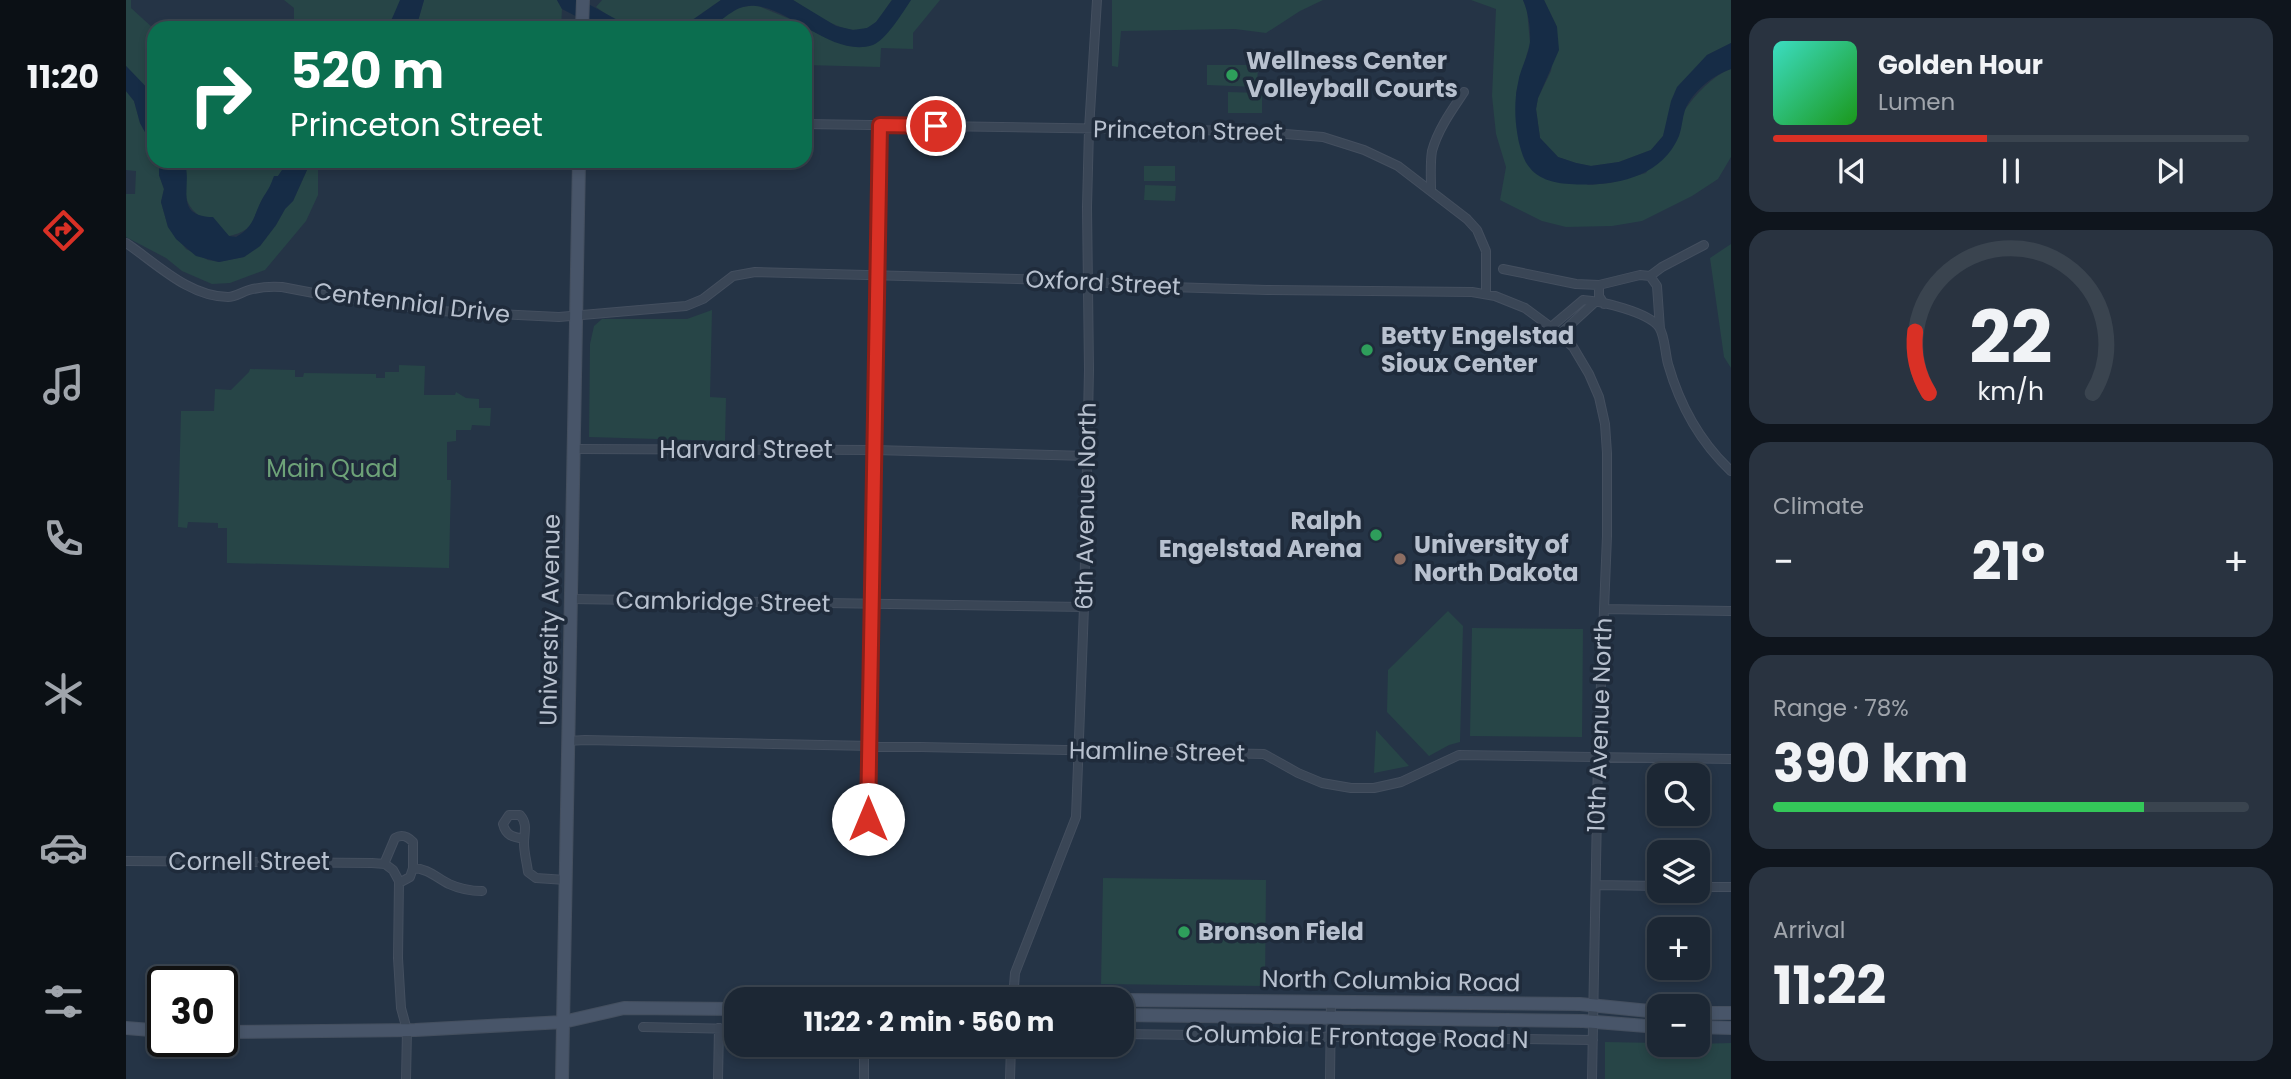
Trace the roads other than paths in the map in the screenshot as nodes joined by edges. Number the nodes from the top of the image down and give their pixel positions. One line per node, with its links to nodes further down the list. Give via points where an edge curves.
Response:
1 (583, 0): 3 (main road)
2 (1097, 0): 7 (street, 6th Avenue North)
3 (582, 21)
4 (1464, 92): 9 (street, via 1435,144)
5 (812, 124): 6 (street, Princeton Street)
6 (880, 125): 7 (street, Princeton Street); 13 (street)
7 (1089, 129): 9 (street, Princeton Street, via 1323,137 1383,158); 15 (street, 6th Avenue North)
8 (579, 168): 19 (main road, University Avenue)
9 (1431, 190): 17 (street, Princeton Street, via 1467,219 1482,238)
10 (126, 243): 19 (street, Centennial Drive, via 179,280 230,297 282,286 463,314)
11 (1704, 245): 14 (street)
12 (1503, 270): 16 (street)
13 (877, 275): 15 (street, Oxford Street); 20 (street, Oxford Street, via 755,272 733,276 704,299 686,306); 26 (street)
14 (1650, 276): 16 (street); 22 (street, via 1657,286)
15 (1089, 281): 17 (street, Oxford Street); 27 (street, 6th Avenue North)
16 (1599, 285): 18 (street)
17 (1486, 294): 21 (street, Oxford Street, via 1525,308)
18 (1599, 303): 21 (street, via 1580,301); 22 (street, via 1631,310); 23 (street)
19 (576, 315): 20 (street, Centennial Drive); 25 (main road, University Avenue)
20 (595, 315)
21 (1551, 327): 23 (street, Oxford Street)
22 (1660, 329): 28 (street, via 1683,406 1705,443)
23 (1559, 335): 24 (street, Oxford Street, via 1573,347)
24 (1589, 374): 32 (street, 10th Avenue North, via 1599,397 1607,453)
25 (574, 449): 26 (street, Harvard Street); 29 (main road, University Avenue)
26 (875, 450): 27 (street, Harvard Street); 30 (street)
27 (1087, 456): 31 (street, 6th Avenue North)
28 (1731, 471)
29 (572, 599): 30 (street, Cambridge Street); 34 (main road, University Avenue)
30 (871, 604): 31 (street, Cambridge Street); 35 (street)
31 (1084, 607): 36 (street, 6th Avenue North)
32 (1604, 609): 33 (street); 37 (street, 10th Avenue North)
33 (1731, 611)
34 (568, 741): 35 (street, Hamline Street); 44 (main road, University Avenue)
35 (868, 746): 36 (street, Hamline Street); 39 (street)
36 (1080, 750): 37 (street, Hamline Street, via 1264,754 1298,774 1350,788 1401,782 1459,755); 51 (street, 6th Avenue North, via 1076,817 1015,973)
37 (1598, 757): 38 (street, Hamline Street); 46 (street, 10th Avenue North)
38 (1731, 759)
39 (868, 819)
40 (524, 839): 44 (street, via 528,872 536,878)
41 (126, 861): 42 (street, Cornell Street)
42 (384, 864): 43 (street, via 395,838 404,836 413,842); 45 (street)
43 (413, 867): 45 (street, via 410,877); 50 (street, via 449,884)
44 (566, 880): 61 (main road, University Avenue)
45 (399, 883): 69 (street, via 398,958)
46 (1597, 885): 47 (street); 54 (street, 10th Avenue North)
47 (1647, 886)
48 (1710, 887): 49 (street)
49 (1731, 887)
50 (482, 891)
51 (1014, 987)
52 (1134, 1000): 53 (main road, North Columbia Road)
53 (1331, 1001): 54 (main road, North Columbia Road); 60 (street)
54 (1594, 1006): 56 (main road, North Columbia Road); 62 (street, 10th Avenue North)
55 (724, 1009): 61 (main road, via 624,1008)
56 (1647, 1011)
57 (1710, 1013): 58 (main road)
58 (1731, 1013)
59 (1134, 1014): 60 (main road, North Columbia Road)
60 (1331, 1016): 62 (main road, North Columbia Road); 74 (street)
61 (563, 1022): 69 (main road); 79 (main road, University Avenue)
62 (1593, 1022): 63 (main road, North Columbia Road); 75 (street, 10th Avenue North)
63 (1647, 1026)
64 (643, 1027): 66 (street)
65 (1710, 1027): 68 (main road)
66 (719, 1028): 67 (street); 80 (street)
67 (724, 1028)
68 (1731, 1028)
69 (407, 1030): 72 (main road); 78 (street)
70 (126, 1031): 71 (main road)
71 (147, 1032)
72 (238, 1032)
73 (1134, 1034): 74 (street, Columbia E Frontage Road N)
74 (1331, 1036): 75 (street, Columbia E Frontage Road N); 83 (street)
75 (1593, 1040): 84 (street, 10th Avenue North)
76 (864, 1057): 81 (street)
77 (1011, 1057): 82 (street)
78 (406, 1079)
79 (562, 1079)
80 (718, 1079)
81 (864, 1079)
82 (1010, 1079)
83 (1330, 1079)
84 (1592, 1079)

